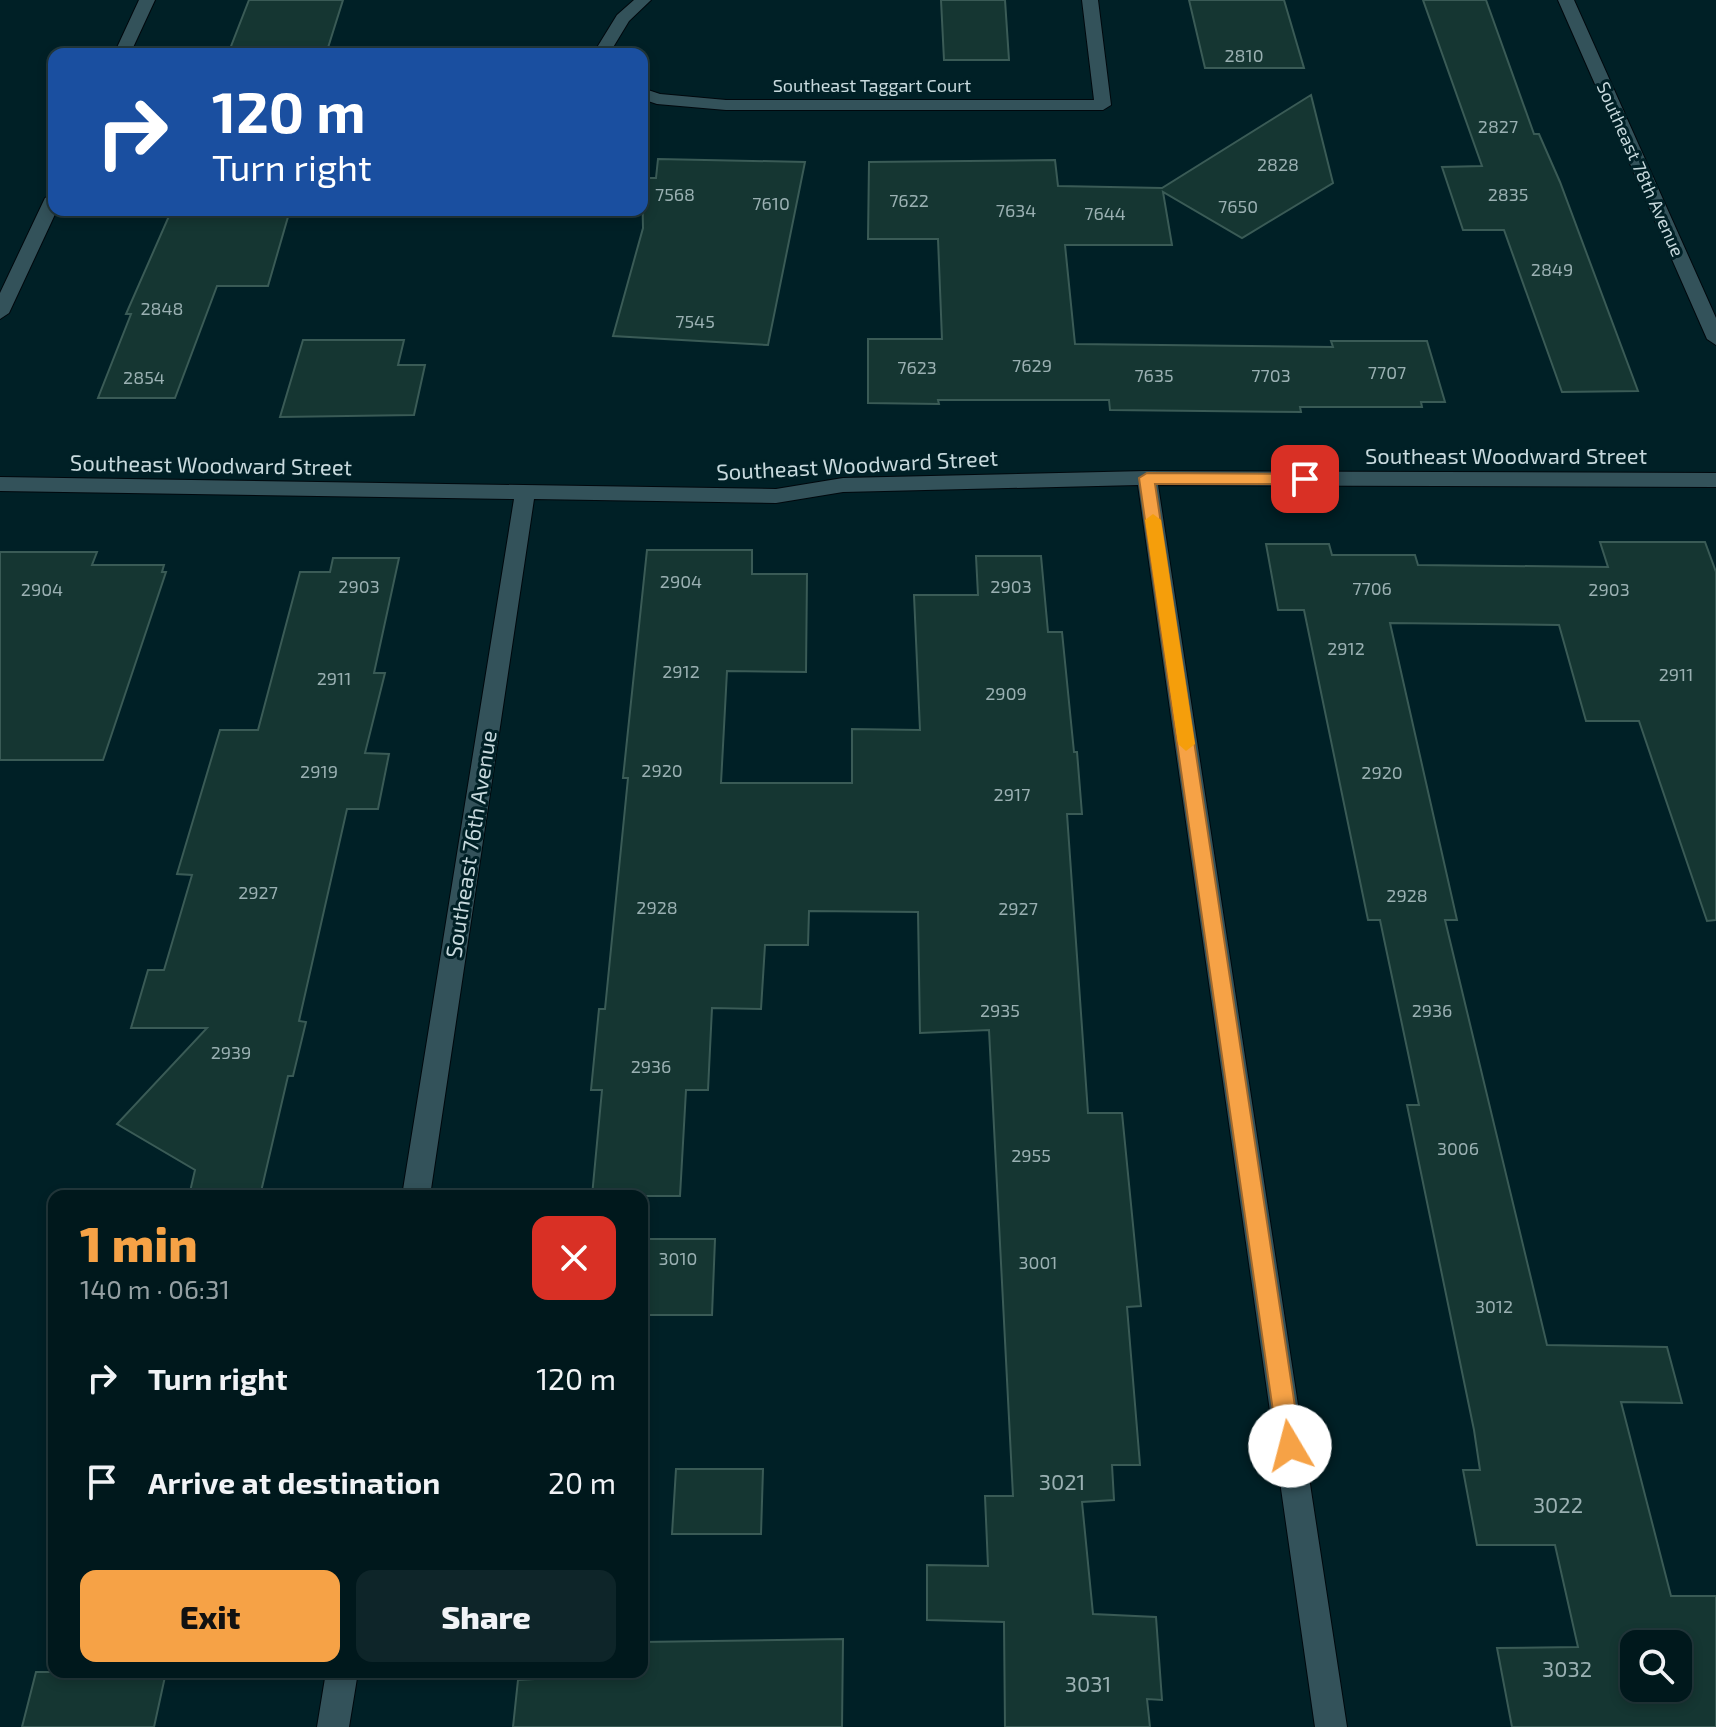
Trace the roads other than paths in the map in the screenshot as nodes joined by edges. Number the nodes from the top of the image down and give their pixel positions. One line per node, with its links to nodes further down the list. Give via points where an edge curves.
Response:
1 (147, 0): 5 (street)
2 (643, 0): 6 (street, via 623,18)
3 (1090, 0): 7 (street, Southeast Taggart Court, via 1103,105 726,105)
4 (1566, 0): 10 (street, Southeast 78th Avenue)
5 (125, 48)
6 (605, 48)
7 (648, 95)
8 (48, 211): 9 (street)
9 (0, 313)
10 (1716, 339)
11 (1147, 478): 12 (street, Southeast Woodward Street); 14 (street, Southeast Woodward Street, via 843,485 776,496); 18 (street)
12 (1716, 480)
13 (0, 484): 14 (street, Southeast Woodward Street)
14 (525, 493): 15 (street, Southeast 76th Avenue)
15 (417, 1190)
16 (341, 1678): 17 (street)
17 (333, 1727)
18 (1331, 1727)

